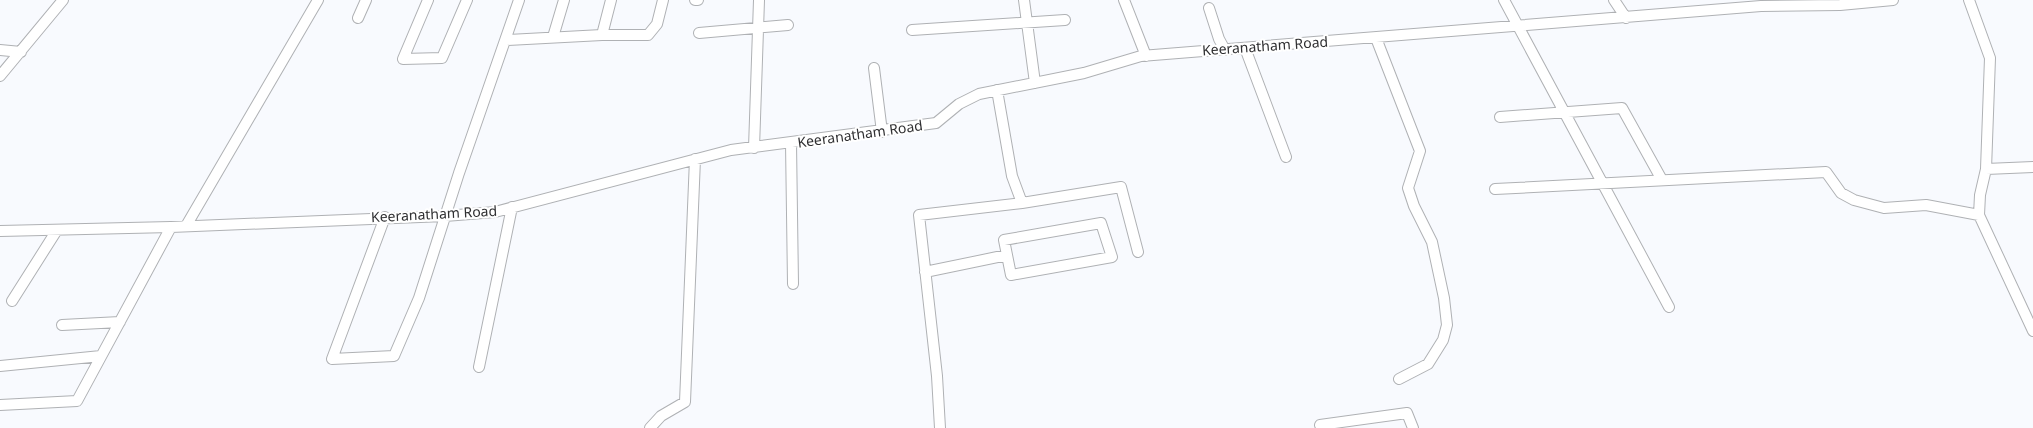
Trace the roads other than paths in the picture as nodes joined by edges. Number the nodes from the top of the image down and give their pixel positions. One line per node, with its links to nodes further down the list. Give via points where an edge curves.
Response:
1 (63, 0): 35 (street)
2 (318, 0): 58 (street)
3 (366, 0): 19 (street)
4 (428, 0): 5 (street, via 403,59 442,58)
5 (466, 0)
6 (519, 0): 31 (street)
7 (564, 0): 29 (street)
8 (611, 0): 28 (street)
9 (663, 0): 28 (street, via 653,33)
10 (759, 0): 25 (street)
11 (1024, 0): 22 (street)
12 (1124, 0): 36 (street)
13 (1504, 0): 24 (street)
14 (1614, 0): 20 (street)
15 (1892, 0): 17 (street, Keeranatham Road, via 1840,5)
16 (1969, 0): 49 (street, via 1990,58)
17 (1759, 3): 20 (street, Keeranatham Road)
18 (1210, 8): 34 (street)
19 (358, 18)
20 (1626, 18): 24 (street, Keeranatham Road)
21 (1065, 20): 22 (street)
22 (1027, 23): 26 (street); 39 (street)
23 (788, 25): 25 (street)
24 (1520, 26): 30 (street, Keeranatham Road); 41 (street)
25 (759, 27): 27 (street); 45 (street)
26 (912, 30)
27 (700, 33)
28 (602, 35): 29 (street)
29 (553, 36): 31 (street)
30 (1376, 38): 32 (street, Keeranatham Road); 74 (street, via 1420,151 1408,188 1432,242 1447,324 1443,340 1428,364)
31 (506, 40): 56 (street)
32 (1245, 48): 34 (street, Keeranatham Road); 46 (street)
33 (0, 50): 35 (street)
34 (1225, 50): 36 (street, Keeranatham Road)
35 (21, 52): 38 (street)
36 (1146, 56): 39 (street, Keeranatham Road)
37 (874, 68): 43 (street)
38 (0, 76)
39 (1035, 83): 40 (street, Keeranatham Road)
40 (997, 90): 43 (street, Keeranatham Road, via 959,104 936,123); 53 (street, via 1012,176)
41 (1565, 113): 42 (street); 50 (street, via 1622,108); 51 (street)
42 (1500, 117)
43 (882, 132): 44 (street, Keeranatham Road)
44 (791, 143): 45 (street, Keeranatham Road); 65 (street)
45 (754, 148): 47 (street, Keeranatham Road)
46 (1286, 157)
47 (695, 159): 54 (street, Keeranatham Road); 77 (street, via 685,402 661,416)
48 (2033, 167): 49 (street)
49 (1986, 169): 55 (street)
50 (1662, 180): 51 (street); 55 (street, via 1826,172 1841,194 1854,200 1884,208 1926,204)
51 (1602, 183): 52 (street); 67 (street)
52 (1495, 189)
53 (1022, 203): 62 (street, via 1121,187); 64 (street, via 919,216)
54 (512, 207): 56 (street, Keeranatham Road, via 495,212); 73 (street)
55 (1979, 215): 70 (street)
56 (445, 216): 57 (street, Keeranatham Road); 57 (street, via 426,278 394,356 332,359)
57 (386, 217): 58 (street, Keeranatham Road)
58 (186, 226): 59 (street, Keeranatham Road)
59 (171, 227): 60 (street, Keeranatham Road); 68 (street)
60 (57, 230): 61 (street, Keeranatham Road); 66 (street)
61 (0, 231)
62 (1138, 252)
63 (1007, 255): 63 (street, via 1012,275 1112,257 1101,224 1004,240); 64 (street)
64 (925, 272): 78 (street)
65 (793, 284)
66 (12, 300)
67 (1669, 307)
68 (120, 322): 69 (street); 71 (street)
69 (62, 325)
70 (2032, 327)
71 (101, 356): 72 (street); 75 (street, via 77,401)
72 (0, 366)
73 (479, 367)
74 (1399, 379)
75 (0, 405)
76 (1320, 425): 79 (street, via 1407,414)
77 (650, 428)
78 (940, 428)
79 (1413, 428)

